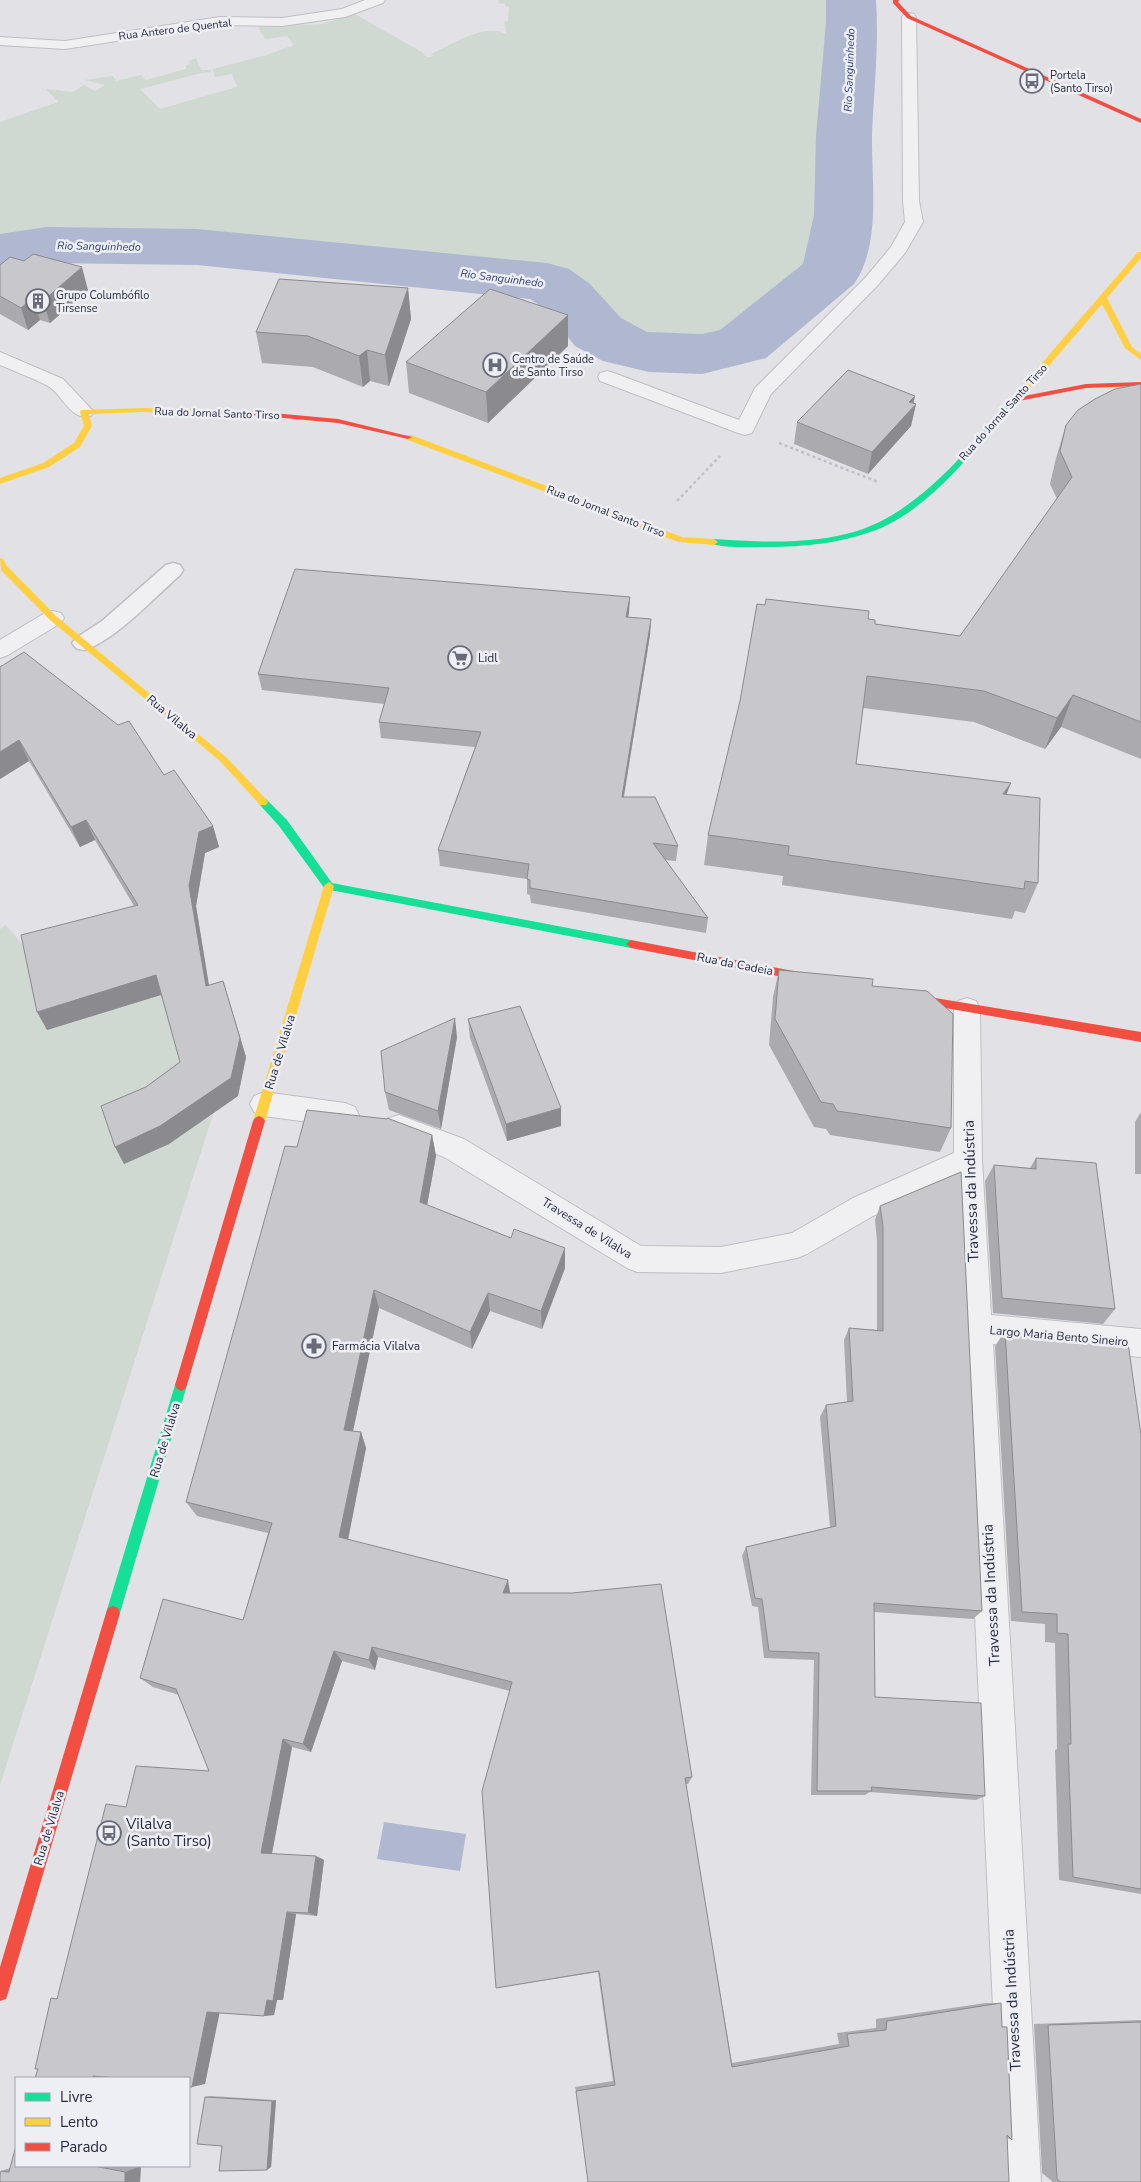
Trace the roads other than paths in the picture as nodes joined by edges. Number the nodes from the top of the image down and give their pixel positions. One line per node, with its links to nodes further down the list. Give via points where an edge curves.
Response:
1 (378, 0): 4 (street, Rua Antero de Quental, via 345,13 282,22 220,21 65,45)
2 (896, 0): 3 (street)
3 (909, 17): 5 (street); 10 (street, via 914,222 898,249 872,281 762,392 745,429)
4 (0, 41)
5 (1141, 121)
6 (1141, 254): 7 (street, Rua do Jornal Santo Tirso)
7 (1103, 298): 9 (street, via 1129,348); 12 (street, Rua do Jornal Santo Tirso)
8 (0, 358): 13 (street, via 56,383)
9 (1141, 358)
10 (607, 377)
11 (1141, 384): 12 (street, via 1086,386)
12 (1013, 400): 13 (street, Rua do Jornal Santo Tirso, via 938,484 920,499 881,525 842,538 799,544 681,540 418,440 338,421 251,413)
13 (84, 412): 14 (street, via 88,426 77,446 46,465)
14 (0, 481)
15 (0, 561): 17 (street, Rua Vilalva)
16 (173, 570): 18 (lane, via 109,626)
17 (53, 618): 18 (street, Rua Vilalva); 19 (street)
18 (84, 643): 20 (street, Rua Vilalva, via 224,759 283,823)
19 (0, 650)
20 (329, 886): 21 (street, Rua da Cadeia); 25 (street, Rua de Vilalva)
21 (823, 981)
22 (890, 994): 23 (street)
23 (967, 1008): 24 (street); 26 (street, Travessa da Indústria)
24 (1141, 1037)
25 (264, 1104): 26 (street, Travessa de Vilalva, via 381,1120 454,1148 637,1259 721,1260 797,1245 863,1207); 29 (street, Rua de Vilalva)
26 (968, 1160): 27 (street, Travessa da Indústria)
27 (977, 1328): 28 (street, Largo Maria Bento Sineiro); 30 (street, Travessa da Indústria)
28 (1141, 1343)
29 (0, 1993)
30 (1021, 2182)

